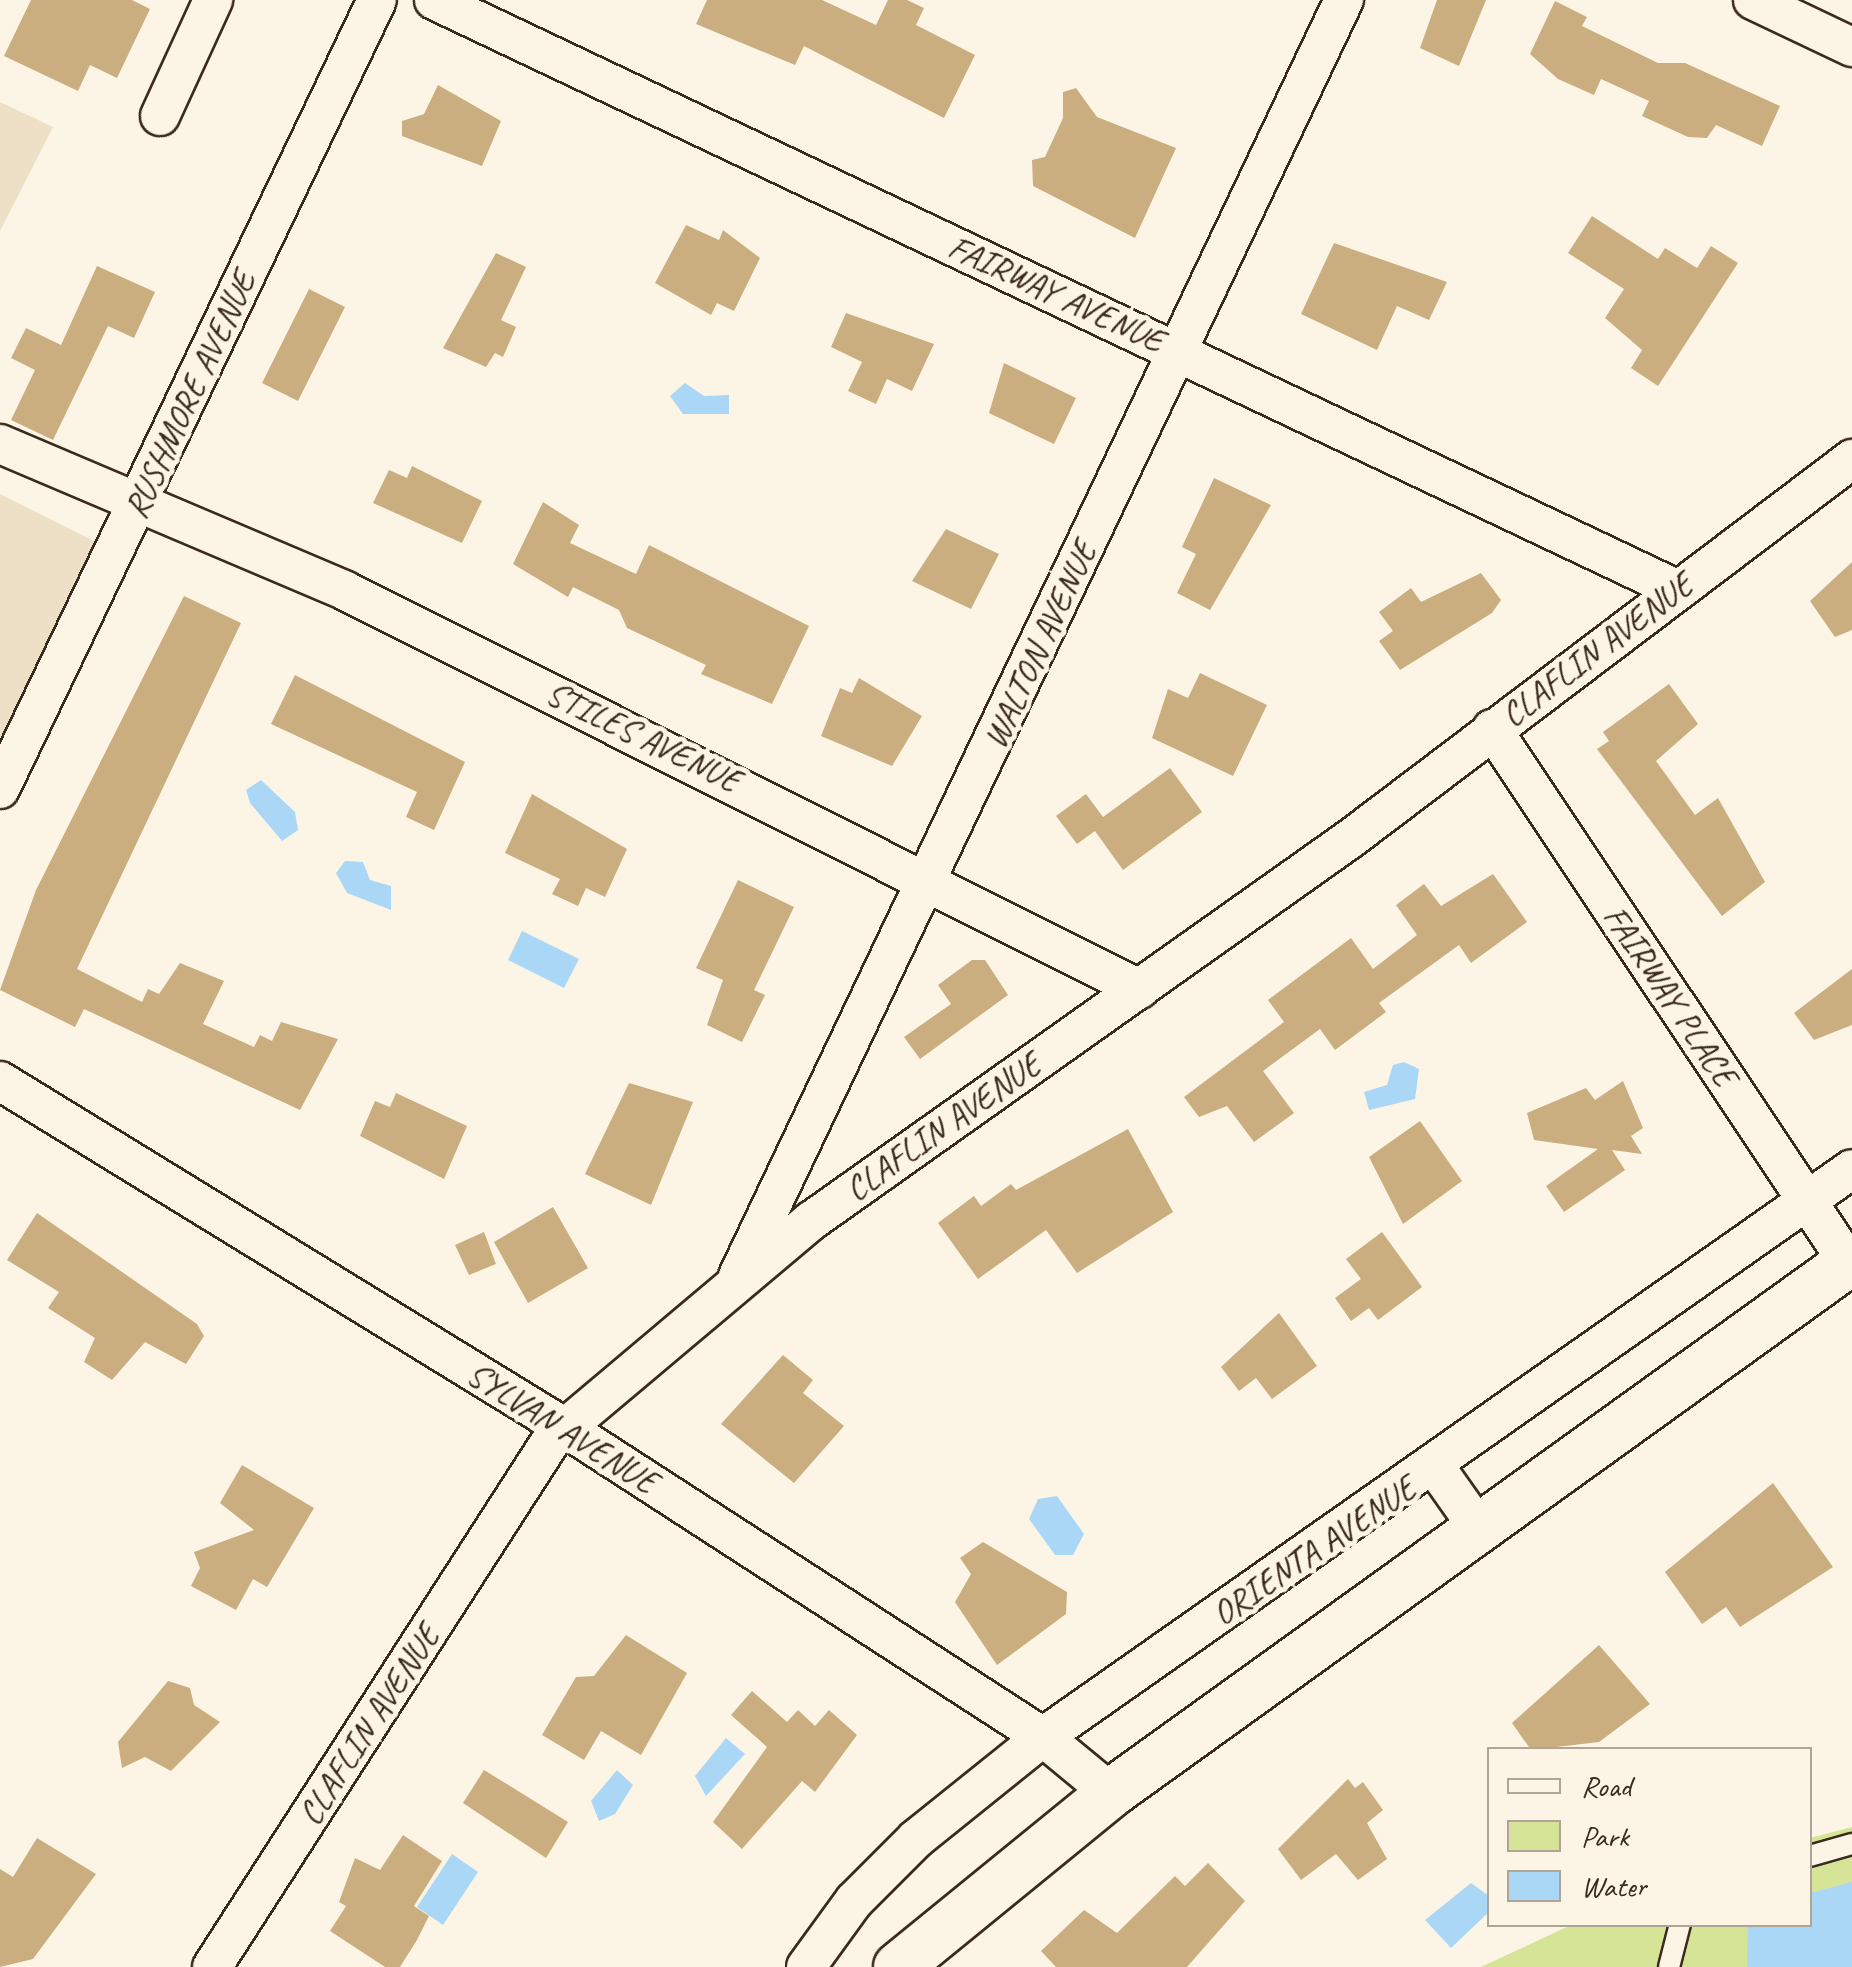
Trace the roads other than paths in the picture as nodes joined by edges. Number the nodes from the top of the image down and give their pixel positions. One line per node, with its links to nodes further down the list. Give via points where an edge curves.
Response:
1 (214, 0): 7 (street)
2 (377, 0): 11 (street, RUSHMORE AVENUE)
3 (434, 0): 8 (street, FAIRWAY AVENUE)
4 (1344, 0): 8 (street, WALTON AVENUE)
5 (1754, 0): 6 (street)
6 (1852, 47)
7 (160, 116)
8 (1176, 351): 12 (street, FAIRWAY AVENUE); 15 (street, WALTON AVENUE)
9 (0, 444): 11 (street, STILES AVENUE)
10 (1852, 459): 12 (street, CLAFLIN AVENUE)
11 (139, 503): 14 (street, RUSHMORE AVENUE); 15 (street, STILES AVENUE, via 344,590)
12 (1678, 590): 13 (street, CLAFLIN AVENUE)
13 (1492, 730): 16 (street, CLAFLIN AVENUE); 19 (street, FAIRWAY PLACE)
14 (0, 789)
15 (928, 877): 16 (street, STILES AVENUE); 21 (street, WALTON AVENUE)
16 (1139, 989): 21 (street, CLAFLIN AVENUE, via 811,1220)
17 (0, 1081): 22 (street, SYLVAN AVENUE)
18 (1852, 1169): 19 (street, ORIENTA AVENUE)
19 (1807, 1202): 20 (street, FAIRWAY PLACE); 23 (street, ORIENTA AVENUE)
20 (1850, 1261): 24 (street)
21 (733, 1288): 22 (street, CLAFLIN AVENUE)
22 (567, 1429): 25 (street, SYLVAN AVENUE); 30 (street, CLAFLIN AVENUE, via 552,1439)
23 (1436, 1468): 24 (street); 25 (street, ORIENTA AVENUE)
24 (1479, 1528): 26 (street)
25 (1042, 1737): 26 (street, SYLVAN AVENUE); 31 (street, ORIENTA AVENUE, via 916,1839)
26 (1111, 1793): 32 (street)
27 (1852, 1844): 28 (lane)
28 (1812, 1855)
29 (1679, 1927): 33 (lane)
30 (212, 1967)
31 (806, 1967)
32 (898, 1967)
33 (1669, 1967)

